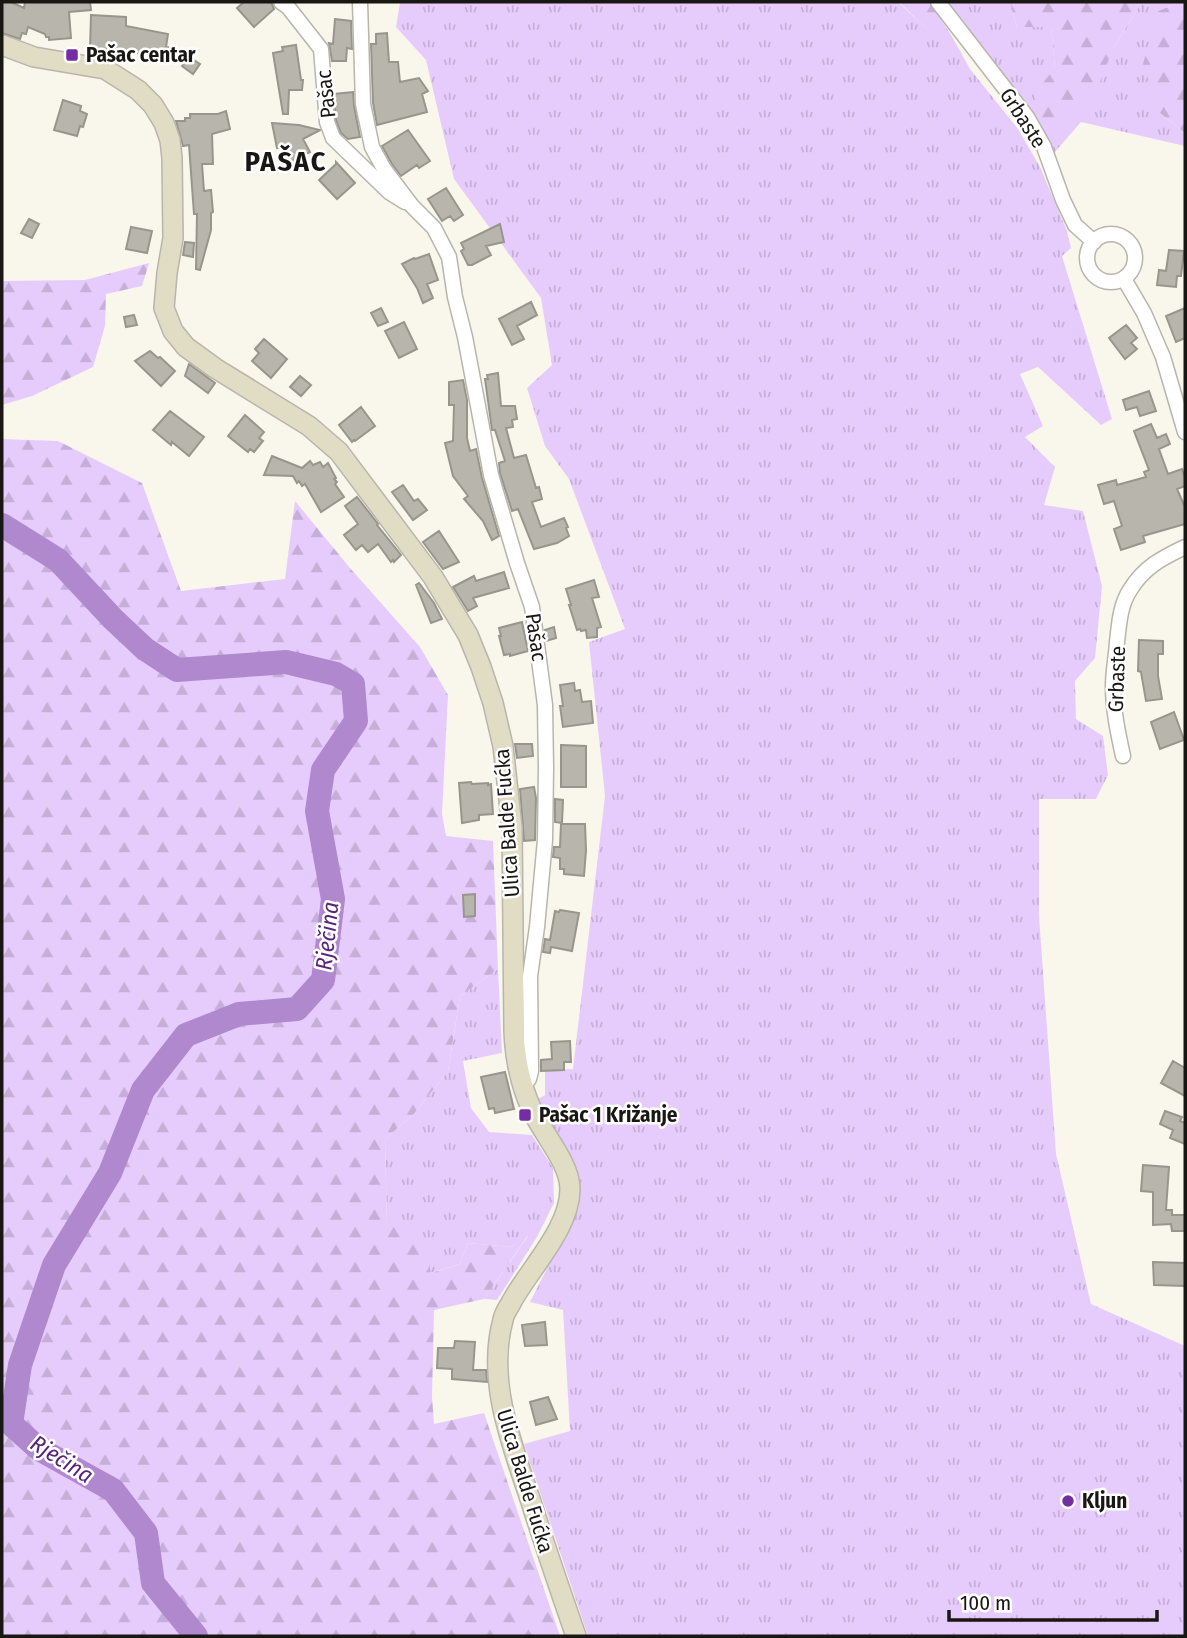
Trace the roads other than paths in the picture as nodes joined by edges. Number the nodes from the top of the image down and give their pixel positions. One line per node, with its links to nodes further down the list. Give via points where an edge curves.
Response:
1 (281, 2): 5 (street, Pašac, via 321,49 327,122 333,138 389,192)
2 (360, 2): 5 (street, Pašac, via 363,104 372,147)
3 (938, 2): 6 (street, Grbaste, via 1027,117 1075,225)
4 (2, 45): 11 (main road, Ulica Balde Fućka, via 34,57 105,69 153,105 170,140 172,158 173,238 164,308 173,331 186,347 309,426 339,452 433,577 468,635 503,746 512,827 514,1048)
5 (412, 206): 11 (street, Pašac, via 434,228 449,257 491,475 532,607 540,664 545,705 545,840 530,976 531,1076)
6 (1094, 242): 7 (street, via 1087,256 1095,276 1109,282); 7 (street, via 1116,234 1130,243 1134,266)
7 (1124, 279): 8 (street, via 1163,357)
8 (1185, 432)
9 (1185, 547): 10 (street, Grbaste, via 1147,570 1123,605 1113,683)
10 (1123, 756)
11 (523, 1086): 12 (main road, Ulica Balde Fućka, via 567,1174 570,1193 562,1223 503,1318 499,1397)
12 (576, 1636)

